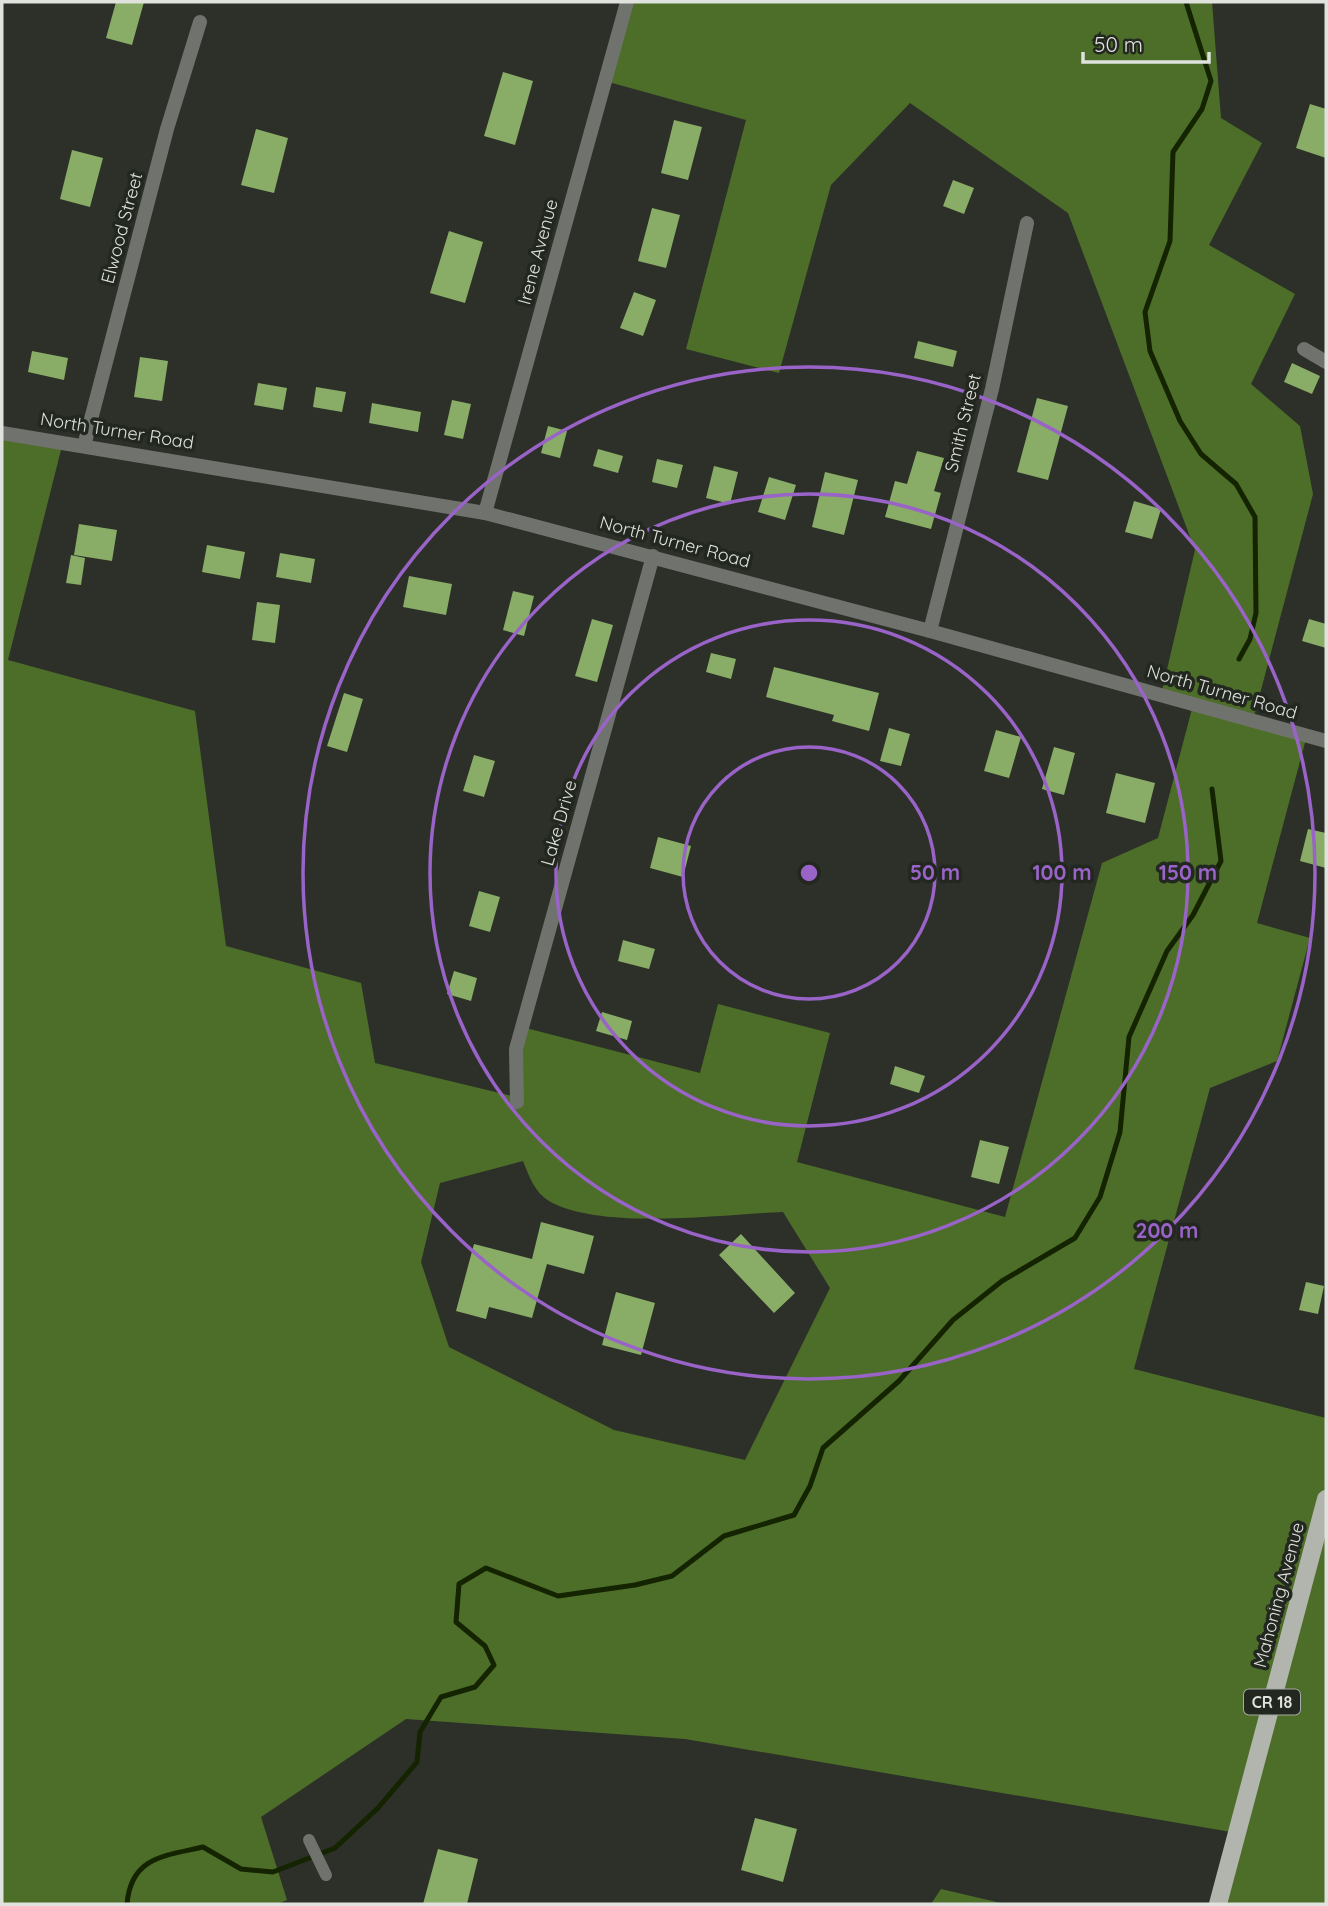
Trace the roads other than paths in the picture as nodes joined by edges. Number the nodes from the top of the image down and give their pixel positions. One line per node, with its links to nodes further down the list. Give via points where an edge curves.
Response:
1 (627, 2): 8 (street, Irene Avenue)
2 (200, 22): 7 (street, Elwood Street, via 167,129)
3 (1027, 223): 10 (street, Smith Street, via 992,389)
4 (1304, 349): 5 (street)
5 (1326, 362)
6 (2, 433): 7 (street, North Turner Road)
7 (84, 446): 8 (street, North Turner Road)
8 (485, 513): 9 (street, North Turner Road)
9 (653, 556): 10 (street, North Turner Road); 12 (street, Lake Drive, via 516,1049)
10 (930, 631): 11 (street, North Turner Road)
11 (1326, 741)
12 (517, 1102)
13 (1326, 1499): 16 (main road, Mahoning Avenue / CR 18)
14 (309, 1840): 15 (street)
15 (326, 1875)
16 (1218, 1904)

